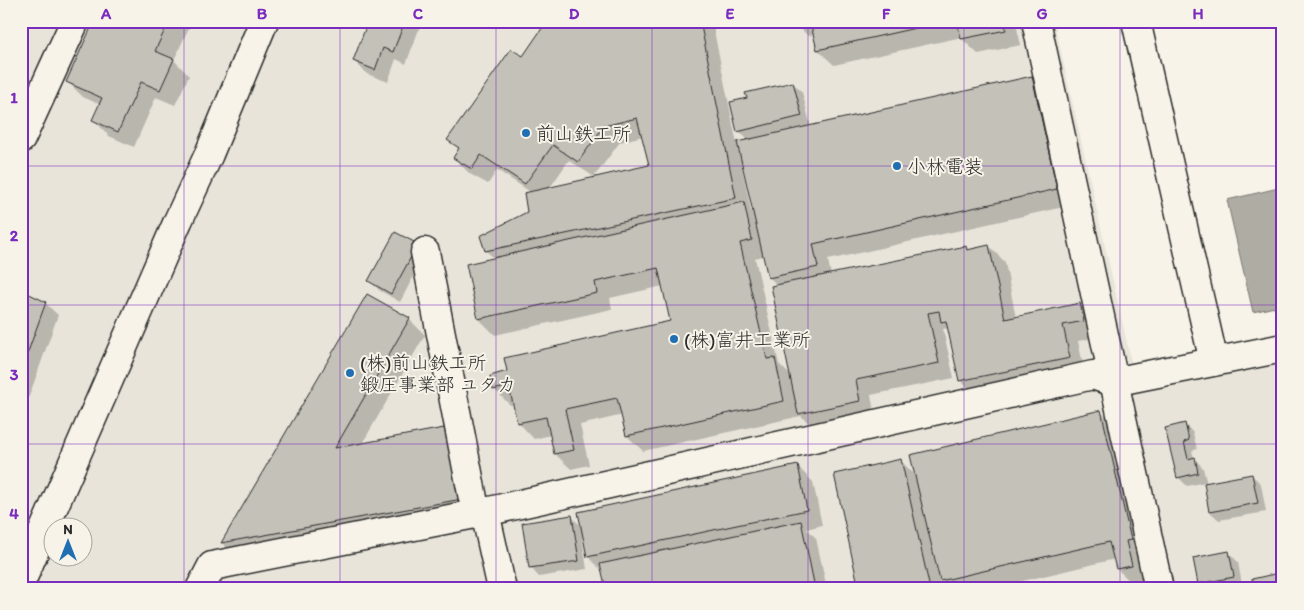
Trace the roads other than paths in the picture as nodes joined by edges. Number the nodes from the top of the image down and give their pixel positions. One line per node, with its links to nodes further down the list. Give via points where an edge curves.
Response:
1 (75, 21): 5 (street)
2 (264, 21): 11 (street, via 210,154 178,220)
3 (1036, 21): 9 (street)
4 (1136, 21): 8 (street)
5 (21, 139)
6 (425, 252): 10 (street)
7 (1283, 348): 8 (street)
8 (1214, 362): 9 (street)
9 (1113, 382): 10 (street, via 1093,375); 14 (street)
10 (481, 513): 12 (street, via 212,566); 13 (street)
11 (21, 582)
12 (200, 589)
13 (502, 589)
14 (1159, 589)

